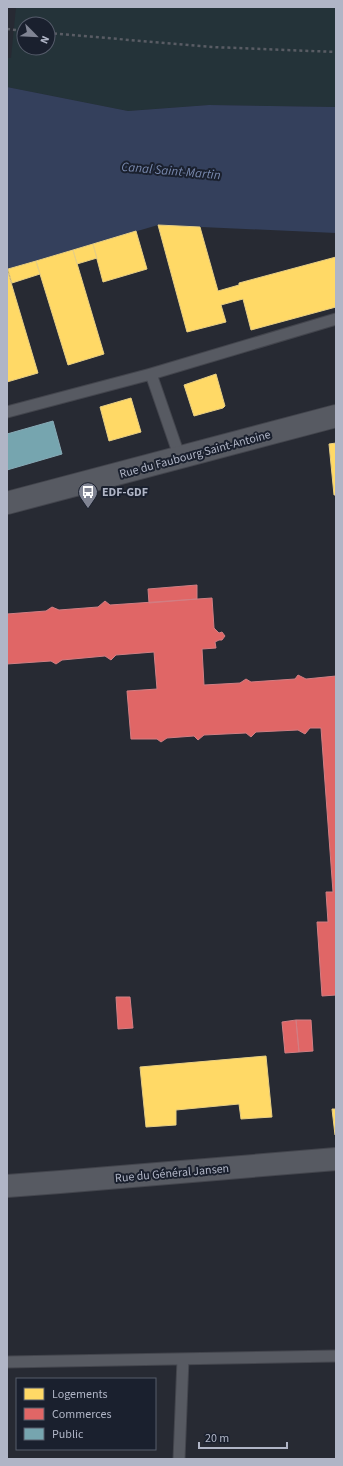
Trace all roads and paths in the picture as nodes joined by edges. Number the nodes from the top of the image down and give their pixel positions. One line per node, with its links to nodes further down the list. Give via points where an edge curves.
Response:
1 (56, 34): 2 (path, via 212,47)
2 (336, 52)
3 (336, 319): 4 (lane)
4 (151, 374): 5 (lane); 7 (lane)
5 (7, 412)
6 (336, 416): 7 (street, Rue du Faubourg Saint-Antoine)
7 (180, 458): 8 (street, Rue du Faubourg Saint-Antoine)
8 (7, 503)
9 (336, 1159): 10 (street, Rue du Général Jansen)
10 (7, 1186)
11 (336, 1356): 12 (lane)
12 (183, 1359): 13 (lane); 14 (lane)
13 (7, 1362)
14 (179, 1459)

